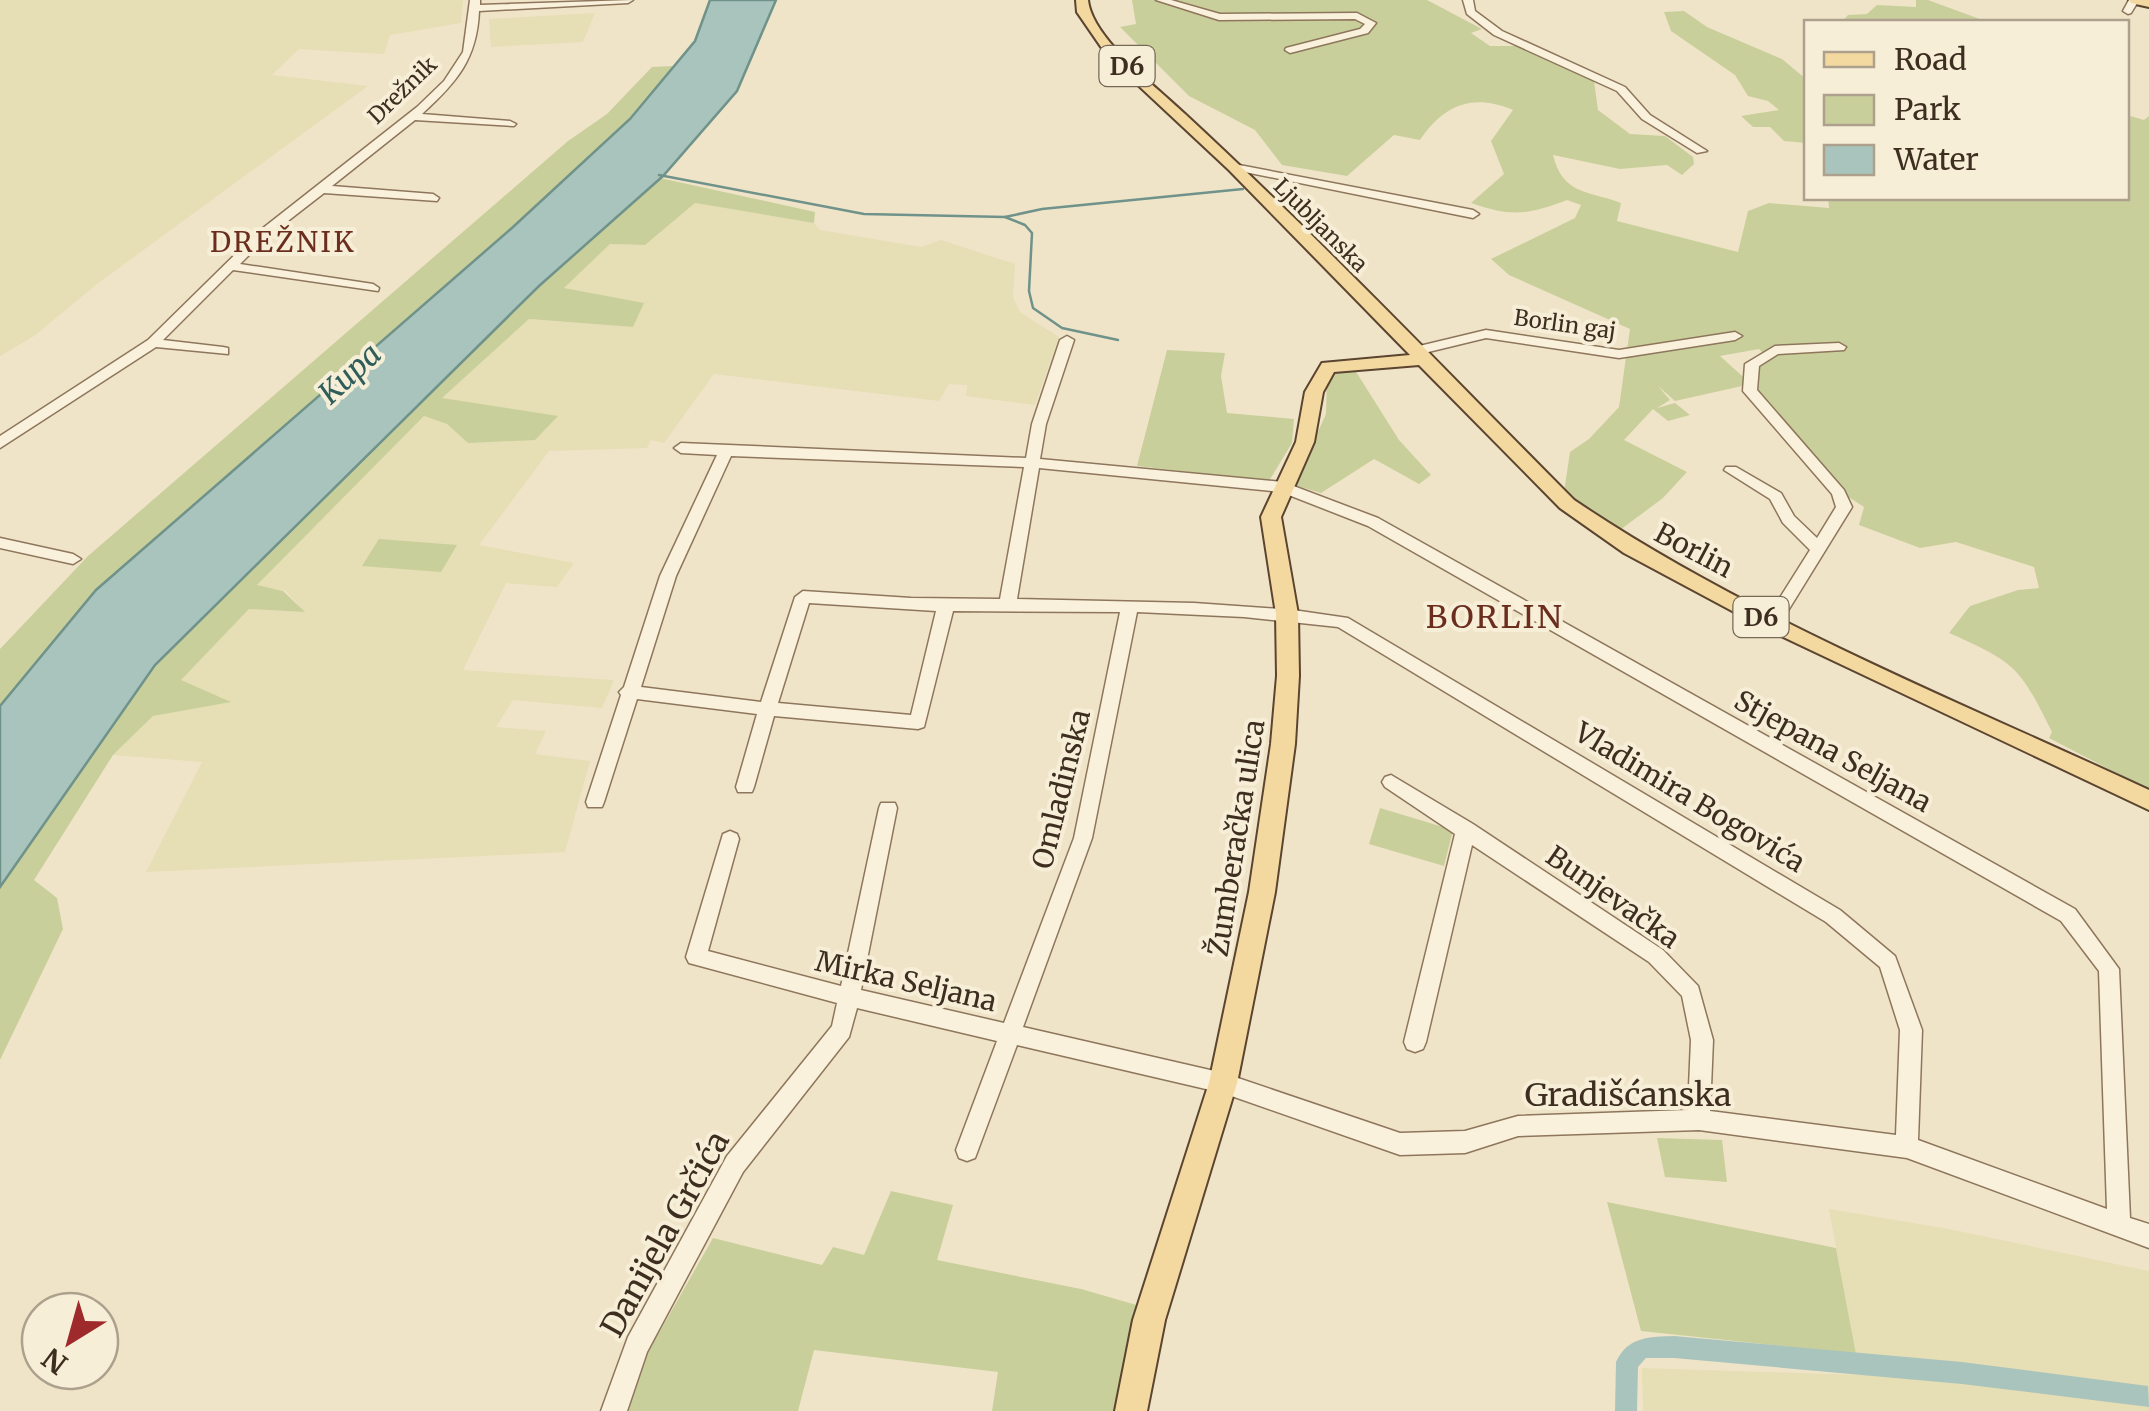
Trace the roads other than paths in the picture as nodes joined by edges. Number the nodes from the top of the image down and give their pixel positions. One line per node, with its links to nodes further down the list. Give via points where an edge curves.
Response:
1 (628, 0): 5 (street)
2 (1082, 0): 12 (main road, Ljubljanska / D6, via 1105,44)
3 (1161, 0): 8 (street, via 1219,17 1357,16 1371,24)
4 (1468, 0): 11 (street, via 1470,12 1498,33 1620,89 1646,116)
5 (476, 2): 9 (street, Drežnik, via 466,54)
6 (2149, 3): 7 (main road)
7 (2133, 4)
8 (1290, 50)
9 (412, 117): 10 (street); 13 (street, Drežnik)
10 (510, 124)
11 (1701, 152)
12 (1234, 167): 15 (street); 23 (main road, Ljubljanska / D6)
13 (323, 189): 14 (street); 16 (street, Drežnik)
14 (432, 198)
15 (1473, 214)
16 (229, 266): 17 (street); 20 (street, Drežnik)
17 (374, 288)
18 (1736, 336): 23 (street, Borlin gaj, via 1620,354 1486,334)
19 (1067, 340): 27 (street, via 1044,406)
20 (152, 344): 22 (street); 24 (street, Drežnik)
21 (1839, 347): 31 (street, via 1776,350 1752,364 1750,391 1844,508)
22 (223, 352)
23 (1420, 355): 29 (main road, Žumberačka ulica, via 1328,367); 37 (main road, Borlin / D6, via 1567,504 1631,548)
24 (0, 443)
25 (681, 448): 26 (street)
26 (726, 452): 27 (street); 38 (street, via 668,576)
27 (1035, 463): 29 (street); 33 (street)
28 (1731, 470): 31 (street, via 1776,496)
29 (1283, 487): 36 (main road, Žumberačka ulica, via 1271,517); 54 (street, Stjepana Seljana, via 1373,522 2068,915 2109,969)
30 (0, 543): 32 (street)
31 (1818, 549): 37 (street)
32 (73, 559)
33 (1008, 602): 34 (street, Vladimira Bogovića); 35 (street, Vladimira Bogovića)
34 (946, 606): 39 (street, Vladimira Bogovića, via 803,597); 39 (street, via 918,722)
35 (1128, 609): 36 (street, Vladimira Bogovića); 48 (street, Omladinska, via 1083,838)
36 (1287, 614): 50 (main road, Žumberačka ulica, via 1288,676 1273,824); 52 (street, Vladimira Bogovića, via 1342,622 1369,635 1834,916 1888,962 1910,1030)
37 (1772, 623): 42 (main road, Borlin / D6)
38 (628, 692): 39 (street); 43 (street)
39 (766, 709): 41 (street)
40 (1391, 782): 45 (street, Bunjevačka)
41 (744, 788)
42 (2149, 801)
43 (596, 802)
44 (888, 808): 47 (street, Danijela Grčića)
45 (1466, 829): 49 (street); 51 (street, Bunjevačka, via 1656,956 1690,992 1702,1040)
46 (730, 839): 47 (street, Mirka Seljana, via 696,957)
47 (849, 997): 48 (street, Mirka Seljana); 56 (street, Danijela Grčića, via 842,1030 734,1164 637,1346)
48 (1010, 1034): 50 (street, Mirka Seljana); 53 (street, Omladinska)
49 (1415, 1042)
50 (1223, 1082): 51 (street, Gradišćanska, via 1400,1144 1466,1142 1518,1126); 57 (main road, Žumberačka ulica, via 1149,1320)
51 (1698, 1120): 52 (street, Gradišćanska)
52 (1907, 1147): 54 (street, Gradišćanska)
53 (967, 1150)
54 (2119, 1225): 55 (street, Gradišćanska)
55 (2149, 1236)
56 (614, 1411)
57 (1131, 1411)

